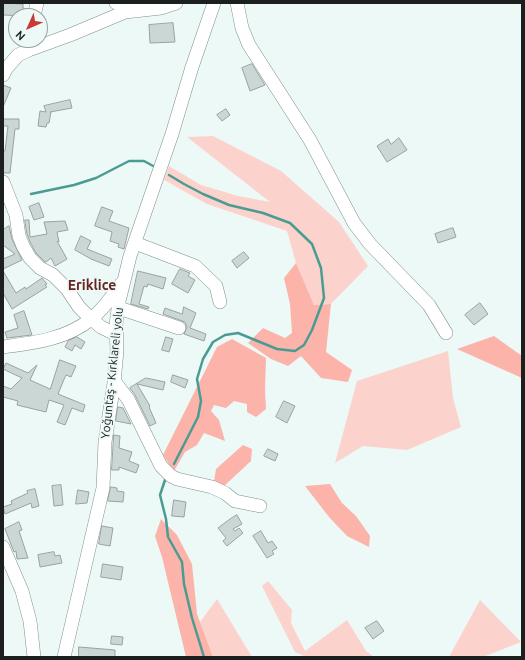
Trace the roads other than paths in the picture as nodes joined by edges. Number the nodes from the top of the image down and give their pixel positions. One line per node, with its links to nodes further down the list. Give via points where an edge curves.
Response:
1 (116, 3): 5 (street)
2 (176, 3): 5 (street, via 161,8)
3 (214, 3): 10 (street, Yoğuntaş - Kırklareli yolu)
4 (237, 3): 16 (street, via 242,28 249,45 310,140 354,223 370,244 429,305)
5 (135, 10): 7 (street)
6 (24, 48): 7 (street)
7 (18, 55): 8 (street)
8 (3, 75)
9 (3, 182): 14 (street, via 16,215 19,236 30,258 67,289)
10 (135, 243): 11 (street, Yoğuntaş - Kırklareli yolu); 12 (street, via 195,266 216,286)
11 (124, 281): 13 (street, Yoğuntaş - Kırklareli yolu); 14 (street)
12 (220, 302)
13 (119, 308): 15 (street); 17 (street, Yoğuntaş - Kırklareli yolu)
14 (91, 319): 17 (street); 18 (street, via 76,329 58,336)
15 (179, 328)
16 (446, 333)
17 (117, 336): 19 (street, Yoğuntaş - Kırklareli yolu)
18 (3, 347)
19 (114, 381): 20 (street, via 128,400 161,466 171,476 212,487 235,501); 23 (street, Yoğuntaş - Kırklareli yolu, via 105,443 103,488)
20 (260, 506)
21 (3, 547): 22 (street, via 22,591 30,621)
22 (34, 657)
23 (64, 657)

